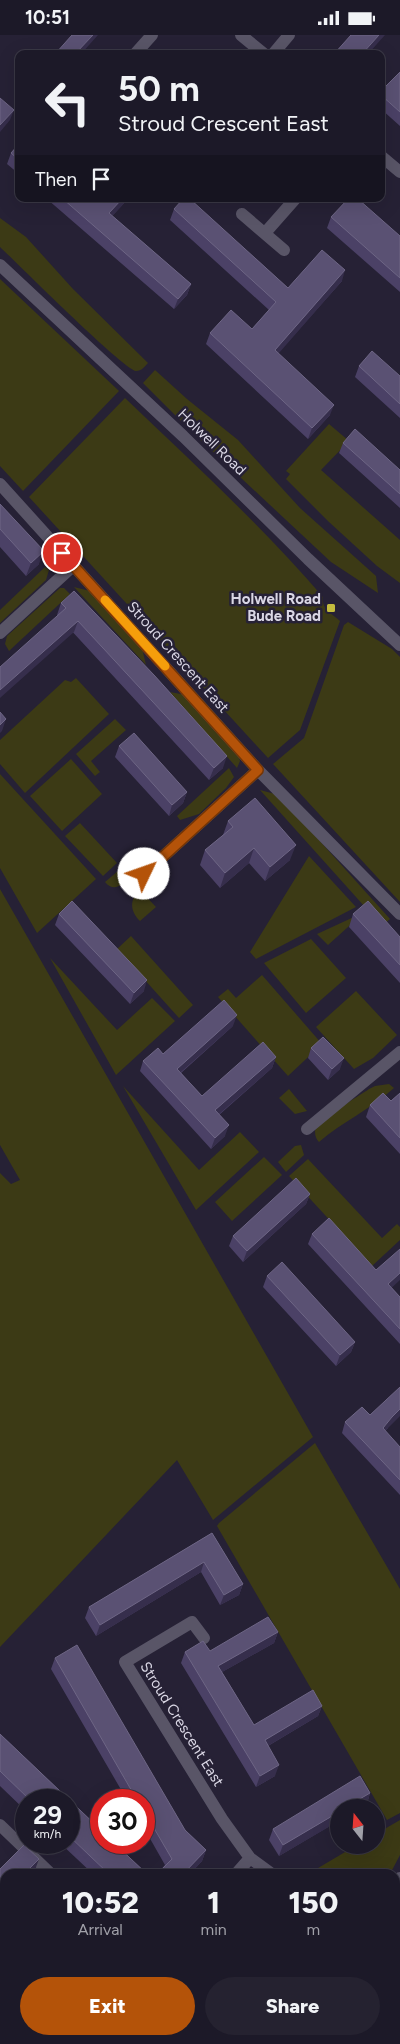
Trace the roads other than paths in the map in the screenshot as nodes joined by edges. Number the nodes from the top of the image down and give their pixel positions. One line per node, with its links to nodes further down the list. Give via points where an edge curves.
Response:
1 (152, 35): 4 (street)
2 (241, 35): 5 (street)
3 (289, 35): 6 (street)
4 (139, 50)
5 (259, 50)
6 (276, 50)
7 (385, 159): 8 (street)
8 (400, 172)
9 (292, 202): 11 (street)
10 (242, 214): 11 (street)
11 (266, 233): 12 (street)
12 (284, 251)
13 (0, 265): 17 (street, Holwell Road)
14 (0, 484): 15 (street, Stroud Crescent East)
15 (74, 565): 16 (street); 18 (street, Stroud Crescent East)
16 (0, 633)
17 (400, 645)
18 (258, 770): 19 (street); 20 (street, Stroud Crescent East)
19 (144, 874)
20 (400, 913)
21 (400, 1052): 22 (street)
22 (307, 1129)
23 (204, 1638): 25 (street, Stroud Crescent East, via 192,1622 125,1663)
24 (0, 1825): 26 (street)
25 (250, 1859): 27 (street); 28 (street, Stroud Crescent East)
26 (46, 1869)
27 (241, 1869)
28 (265, 1869)

